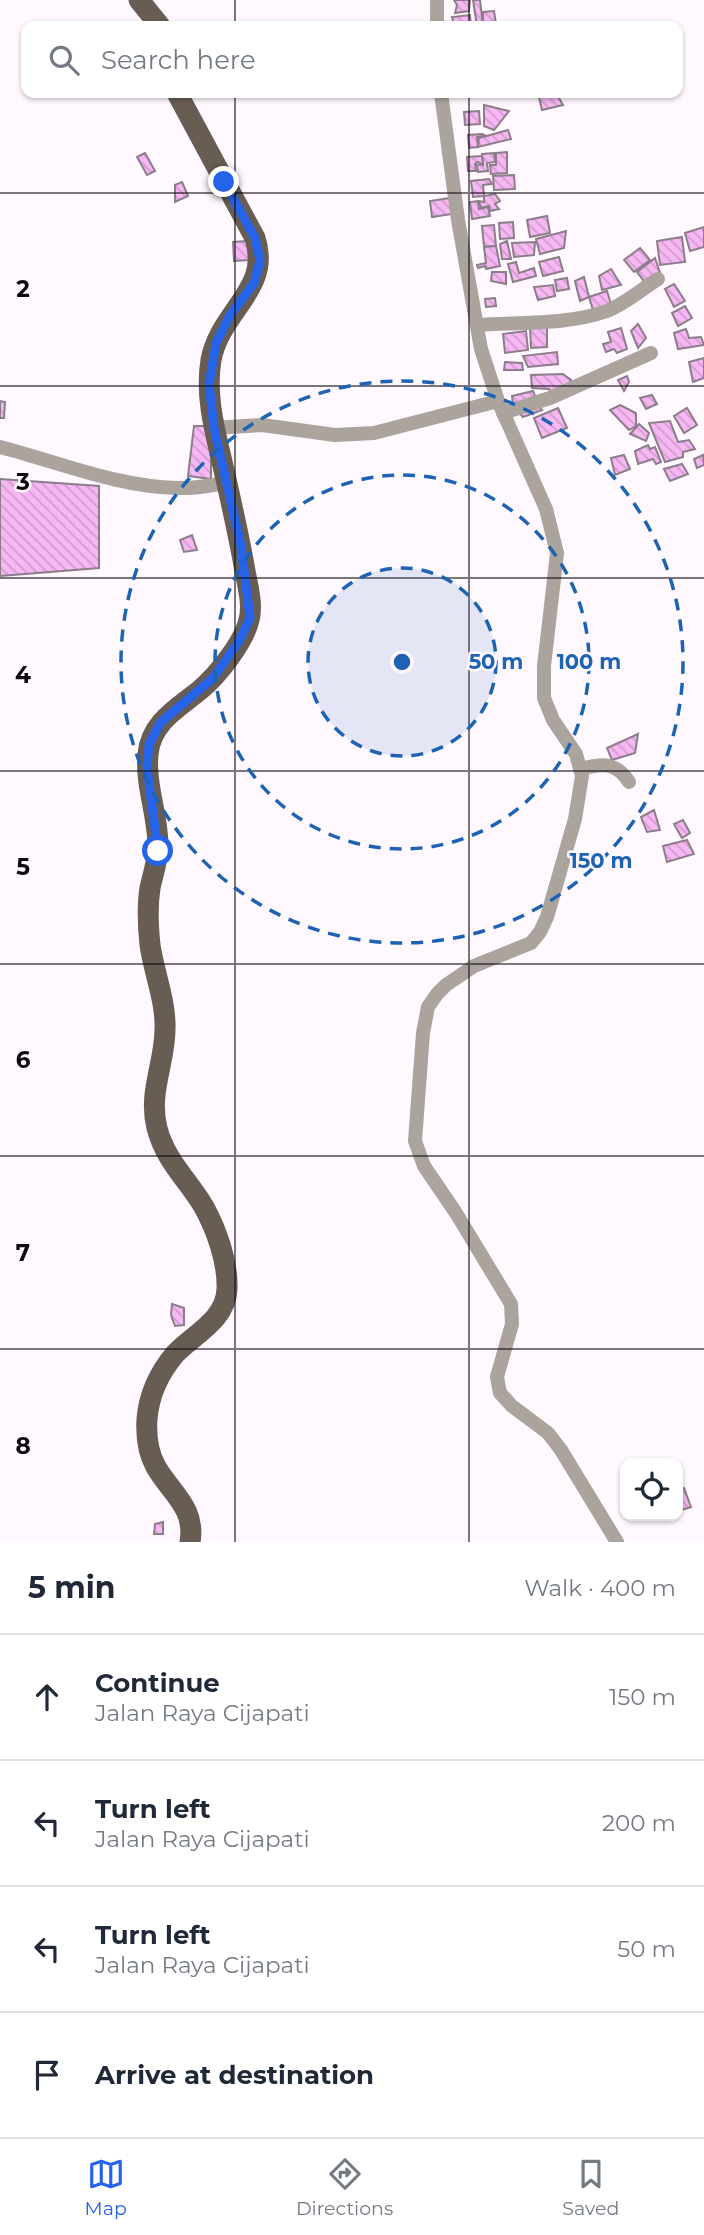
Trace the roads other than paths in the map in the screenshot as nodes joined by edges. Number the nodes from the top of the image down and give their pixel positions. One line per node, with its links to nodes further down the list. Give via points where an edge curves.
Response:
1 (139, 0): 3 (main road)
2 (437, 0): 4 (street)
3 (156, 21)
4 (437, 21)
5 (180, 98): 11 (main road, via 255,238 260,260 254,283 216,343 209,384)
6 (442, 98): 8 (street)
7 (658, 279): 8 (street, via 597,314)
8 (477, 325): 10 (street)
9 (651, 353): 10 (street, via 550,398)
10 (501, 407): 11 (street, via 457,410 353,435 262,425); 14 (street, via 553,532 557,553 544,698)
11 (214, 428): 13 (main road)
12 (0, 447): 13 (street, via 149,486)
13 (227, 483): 16 (main road, via 248,590 249,623 213,678 161,722 148,754 158,851 148,922 166,1031 153,1111 164,1149 214,1230 227,1287 220,1311 176,1354 150,1398 149,1449 158,1471 183,1502 191,1527)
14 (582, 769): 15 (street, via 610,765); 17 (street, via 575,819 540,932 525,947 474,965 437,994 428,1007 415,1141 424,1166 511,1304 512,1324 497,1377 500,1393 548,1433)
15 (629, 782)
16 (190, 1542)
17 (617, 1542)

